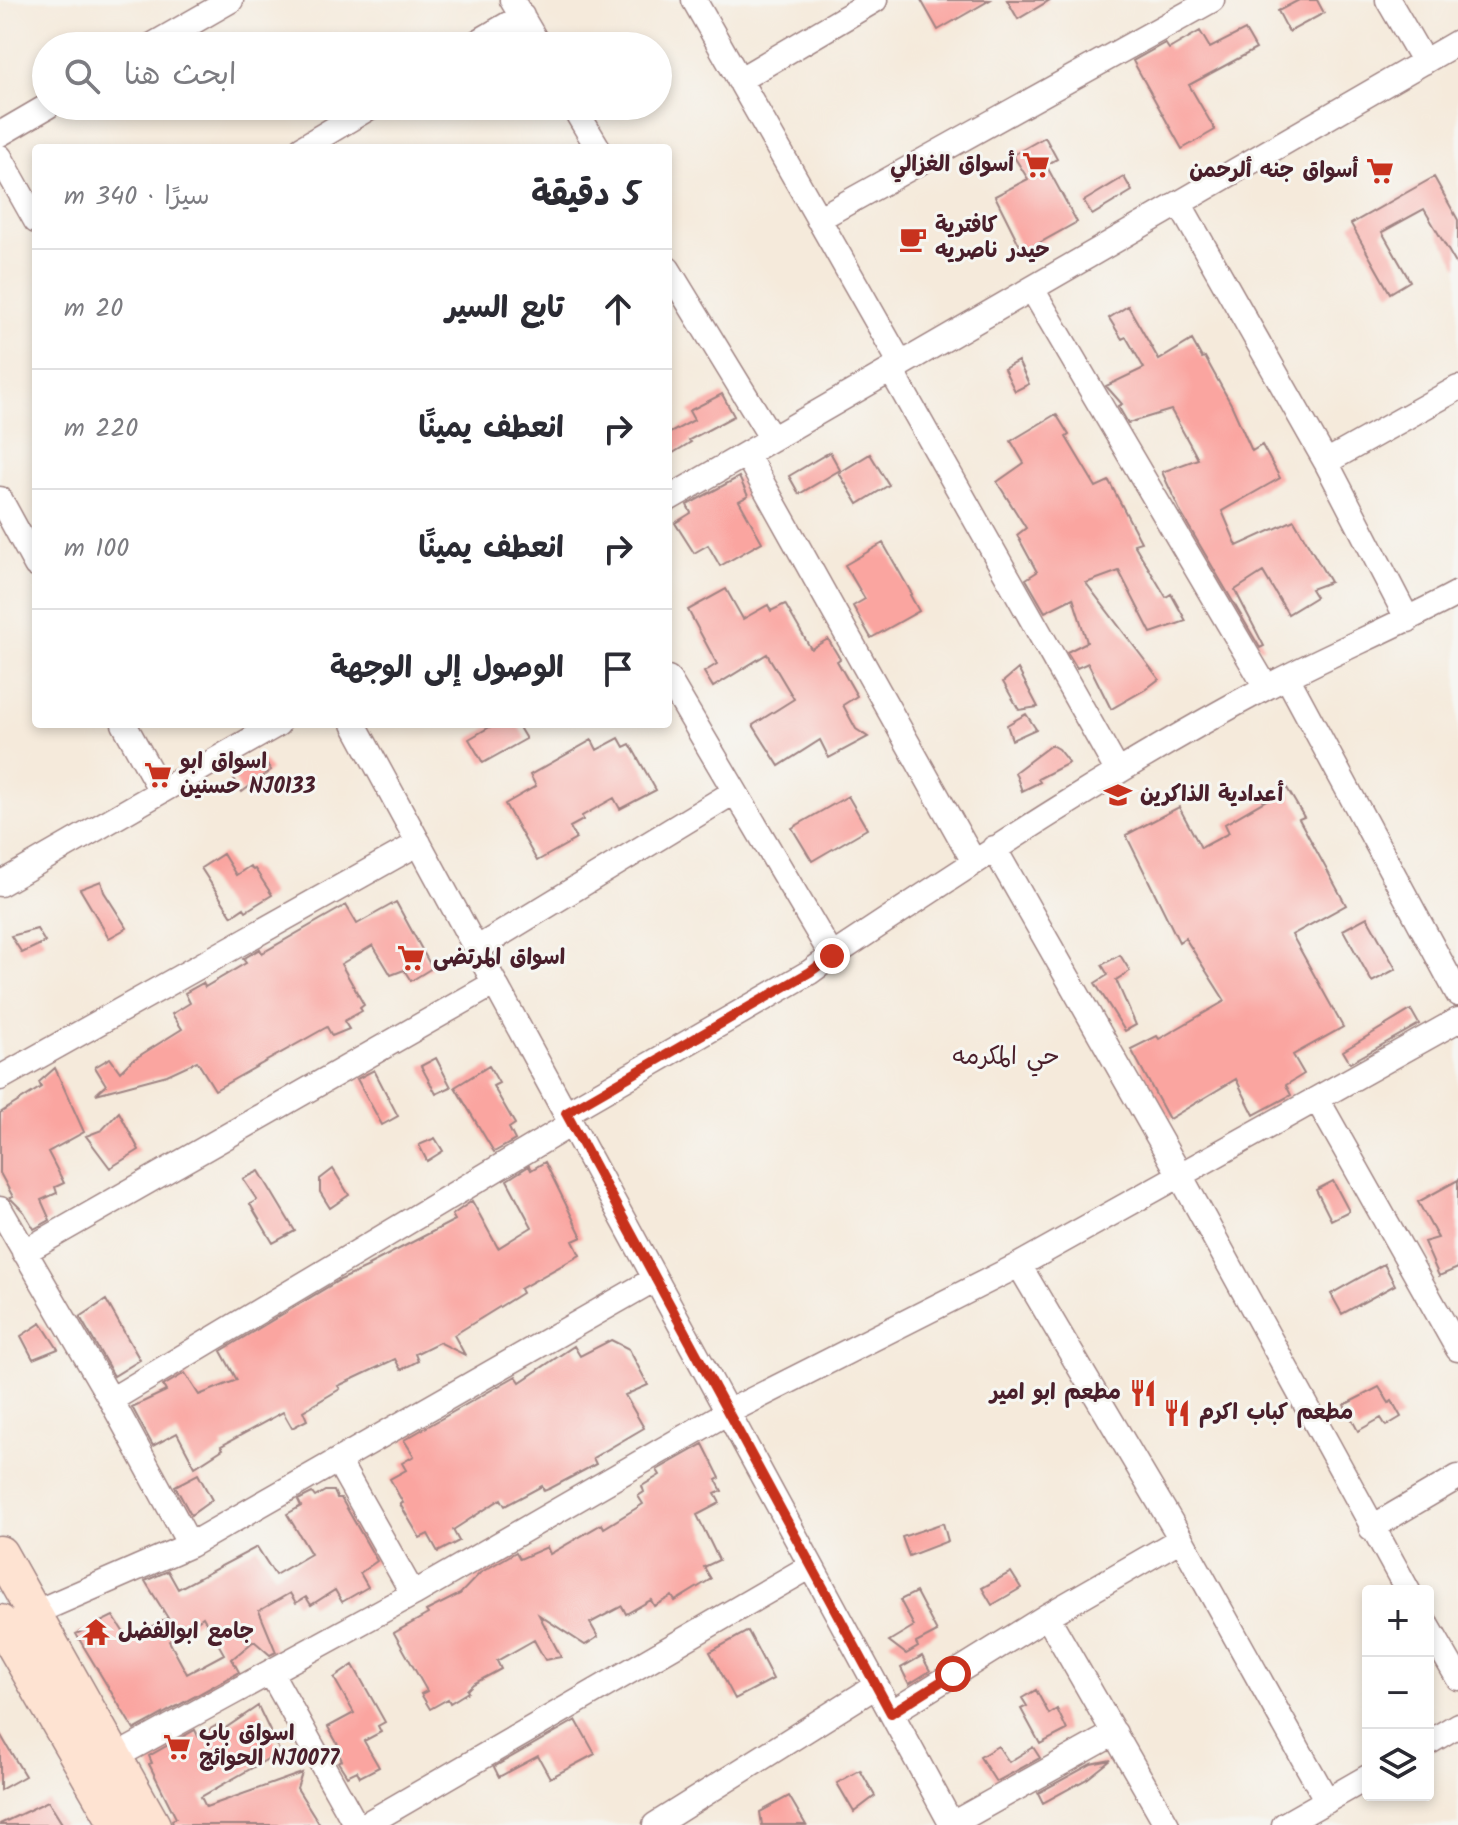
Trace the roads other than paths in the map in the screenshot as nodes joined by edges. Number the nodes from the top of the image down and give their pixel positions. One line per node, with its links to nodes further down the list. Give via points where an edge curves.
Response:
1 (231, 0): 7 (street)
2 (694, 0): 12 (street)
3 (875, 0): 12 (street)
4 (1212, 0): 22 (street)
5 (1388, 0): 11 (street)
6 (517, 8): 8 (street); 9 (street)
7 (175, 32)
8 (488, 32)
9 (531, 32)
10 (1458, 42): 11 (street)
11 (1424, 62): 20 (street)
12 (739, 80): 22 (street)
13 (32, 115): 16 (street)
14 (349, 120): 17 (street)
15 (581, 120): 18 (street)
16 (0, 134)
17 (309, 144)
18 (596, 144)
19 (0, 157): 21 (street)
20 (1179, 203): 24 (street); 29 (street)
21 (32, 214)
22 (818, 219): 25 (street)
23 (672, 284): 27 (street)
24 (1032, 289): 25 (street); 35 (street)
25 (896, 367): 27 (street); 40 (street)
26 (1458, 388): 29 (street)
27 (772, 439): 28 (street)
28 (746, 454): 30 (street); 44 (street)
29 (1326, 462): 34 (street)
30 (672, 497)
31 (0, 499): 32 (street)
32 (32, 558)
33 (1458, 593): 34 (street)
34 (1408, 620): 35 (street)
35 (1276, 682): 40 (street); 49 (street)
36 (672, 685): 42 (street)
37 (126, 728): 41 (street)
38 (271, 728): 41 (street)
39 (356, 728): 43 (street)
40 (1118, 772): 44 (street)
41 (161, 791): 45 (street)
42 (734, 792): 46 (street); 47 (street)
43 (419, 843): 46 (street); 51 (street)
44 (984, 855): 47 (street); 54 (street)
45 (0, 884)
46 (476, 949): 48 (street)
47 (832, 956): 53 (street)
48 (495, 983): 53 (street); 56 (street)
49 (1458, 994)
50 (1458, 1020): 52 (street)
51 (0, 1078)
52 (1317, 1099): 54 (street); 59 (street)
53 (568, 1119): 58 (street); 60 (street)
54 (1180, 1175): 57 (street); 64 (street)
55 (0, 1209): 56 (street)
56 (24, 1252): 60 (street)
57 (1019, 1265): 61 (street); 65 (street)
58 (655, 1279): 61 (street); 62 (street)
59 (1458, 1349)
60 (111, 1400): 66 (street)
61 (728, 1412): 68 (street); 70 (street)
62 (338, 1461): 66 (street); 70 (street)
63 (1458, 1477): 64 (street)
64 (1371, 1528): 69 (street)
65 (1181, 1539): 72 (street); 84 (street)
66 (190, 1545): 71 (street)
67 (0, 1553): 71 (street)
68 (811, 1566): 77 (street); 88 (street)
69 (1404, 1585)
70 (413, 1594): 75 (street)
71 (34, 1613): 82 (street)
72 (1047, 1616): 78 (street); 80 (street)
73 (1434, 1636): 76 (street)
74 (5, 1641): 85 (street)
75 (271, 1673): 82 (street); 87 (street)
76 (1458, 1678)
77 (876, 1686): 78 (street); 89 (street)
78 (891, 1713): 90 (street)
79 (1458, 1725): 81 (street)
80 (1115, 1733): 90 (street); 91 (street)
81 (1434, 1739)
82 (115, 1757): 86 (street)
83 (1362, 1781): 84 (street)
84 (1327, 1801): 92 (street)
85 (117, 1825)
86 (153, 1825)
87 (356, 1825)
88 (365, 1825)
89 (655, 1825)
90 (952, 1825)
91 (1167, 1825)
92 (1284, 1825)

